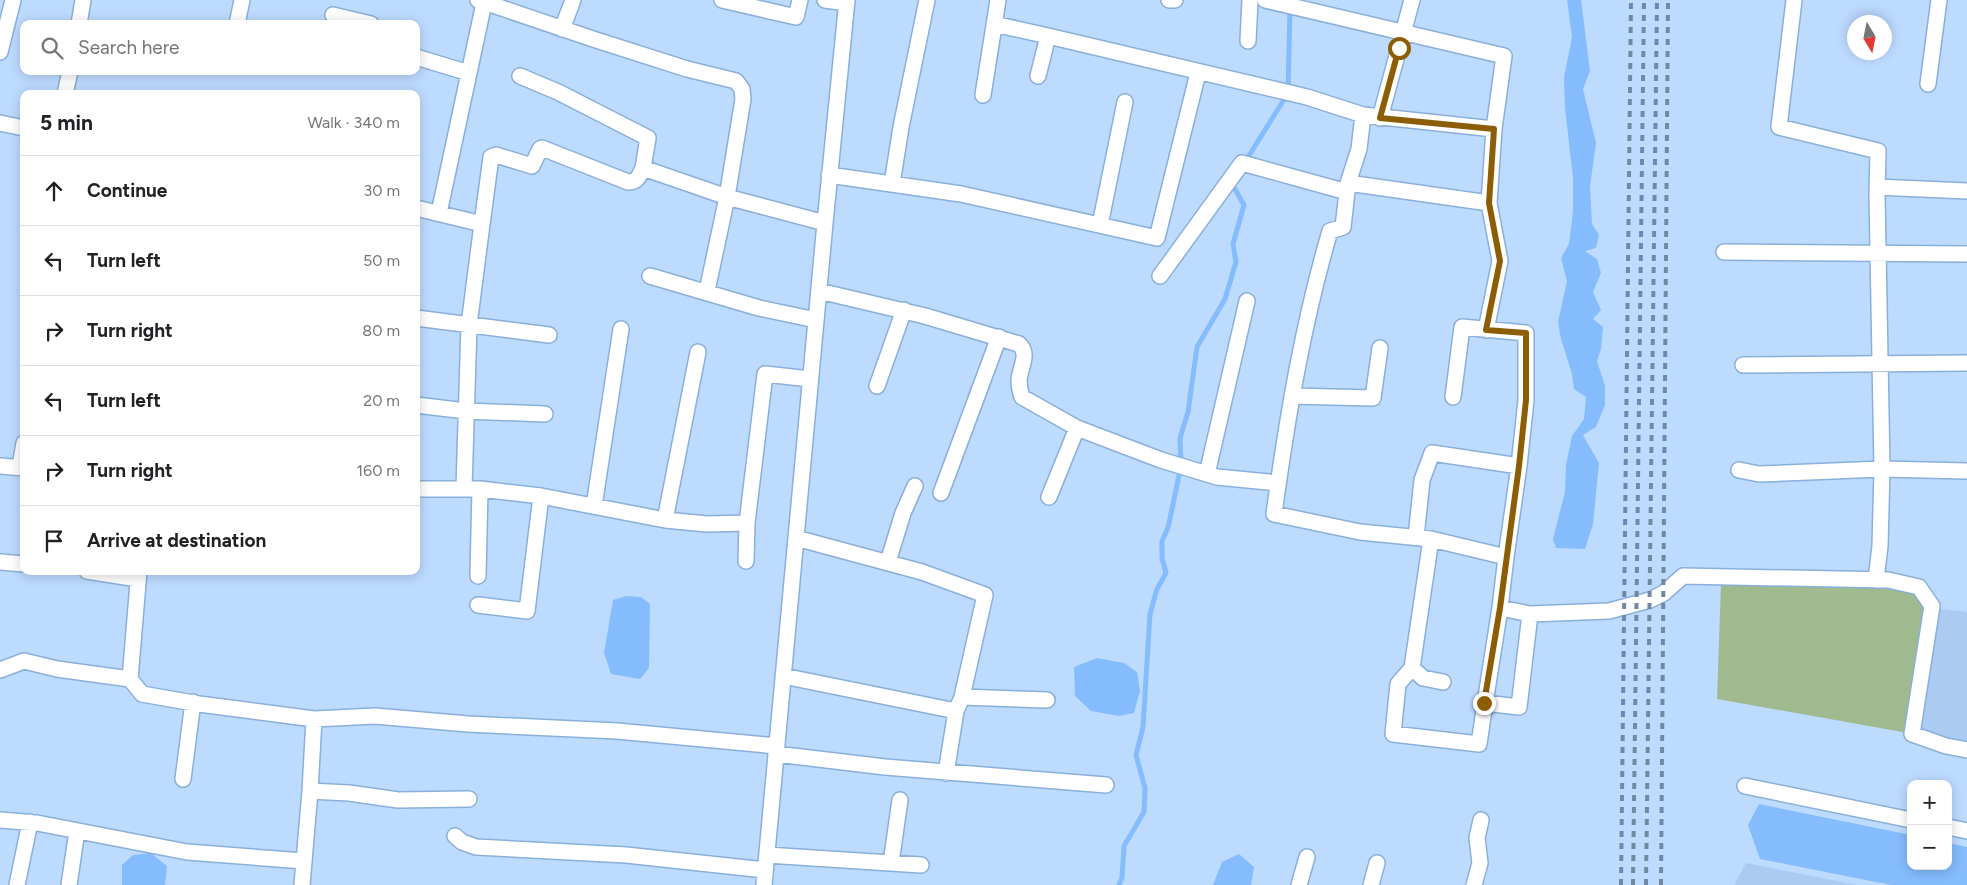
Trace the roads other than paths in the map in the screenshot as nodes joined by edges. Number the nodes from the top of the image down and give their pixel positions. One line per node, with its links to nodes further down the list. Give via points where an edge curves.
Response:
1 (13, 0): 28 (street)
2 (84, 0): 20 (street)
3 (242, 0): 21 (street)
4 (573, 0): 24 (street)
5 (722, 0): 6 (street, via 796,17)
6 (800, 0)
7 (825, 0): 18 (street)
8 (926, 0): 46 (street)
9 (998, 0): 23 (street)
10 (1169, 0): 11 (street)
11 (1176, 0)
12 (1250, 0): 27 (street)
13 (1265, 0): 25 (street)
14 (1412, 0): 25 (street)
15 (1794, 0): 47 (street, via 1779,127 1878,151)
16 (1939, 0): 35 (street)
17 (481, 1): 24 (street); 30 (street)
18 (847, 2): 45 (street)
19 (333, 16): 22 (street)
20 (80, 20)
21 (238, 20)
22 (352, 20)
23 (994, 24): 26 (street); 37 (street)
24 (562, 29): 50 (street, via 687,69 736,81 742,89 742,99)
25 (1404, 33): 40 (street); 43 (street, via 1504,56)
26 (1048, 36): 31 (street); 34 (street)
27 (1248, 41)
28 (0, 52)
29 (420, 58): 30 (street)
30 (469, 73): 53 (street)
31 (1198, 73): 39 (street, via 1307,97); 56 (street, via 1157,238)
32 (69, 75): 36 (street)
33 (520, 76): 44 (street, via 648,138)
34 (1038, 76)
35 (1928, 84)
36 (66, 90)
37 (983, 95)
38 (1125, 102): 56 (street)
39 (1363, 115): 40 (street); 48 (street, via 1359,148)
40 (1380, 118): 43 (street)
41 (0, 123): 42 (street)
42 (20, 127)
43 (1494, 129): 51 (street)
44 (643, 168): 50 (street); 55 (street, via 638,180 628,182 544,148 540,149 532,166 493,155)
45 (830, 174): 46 (street); 54 (street)
46 (892, 184): 56 (street, via 961,194)
47 (1877, 187): 49 (street); 58 (street)
48 (1347, 188): 51 (street); 61 (street, via 1242,163); 80 (street, via 1343,227 1330,231 1313,289)
49 (1967, 191)
50 (728, 197): 54 (street); 63 (street)
51 (1489, 203): 70 (street, via 1500,261)
52 (420, 209): 53 (street)
53 (439, 213): 55 (street)
54 (824, 223): 62 (street)
55 (482, 224): 68 (street)
56 (1100, 225)
57 (1724, 252): 58 (street)
58 (1878, 253): 59 (street); 76 (street)
59 (1967, 254)
60 (650, 276): 63 (street)
61 (1160, 276)
62 (818, 291): 65 (street); 67 (street)
63 (707, 292): 67 (street, via 759,308)
64 (1247, 301): 92 (street)
65 (904, 310): 72 (street); 79 (street)
66 (420, 319): 68 (street)
67 (816, 320): 78 (street)
68 (469, 325): 71 (street); 83 (street)
69 (621, 329): 101 (street)
70 (1486, 330): 81 (street, via 1462,327); 87 (street, via 1526,333 1526,400)
71 (550, 335)
72 (999, 337): 85 (street, via 1024,348 1019,380 1022,397); 98 (street)
73 (1380, 348): 80 (street, via 1373,398)
74 (698, 352): 102 (street)
75 (1967, 363): 76 (street)
76 (1880, 364): 77 (street); 89 (street)
77 (1744, 365)
78 (810, 379): 103 (street, via 766,374); 104 (street)
79 (877, 386)
80 (1292, 396): 93 (street)
81 (1453, 397)
82 (420, 406): 83 (street)
83 (466, 411): 84 (street); 95 (street)
84 (545, 414)
85 (1077, 428): 92 (street); 100 (street)
86 (0, 466): 88 (street)
87 (1519, 466): 105 (street, via 1432,453 1422,480); 106 (street)
88 (20, 468)
89 (1882, 469): 90 (street, via 1759,474); 91 (street); 113 (street)
90 (1739, 470)
91 (1967, 471)
92 (1207, 474): 93 (street)
93 (1278, 483): 105 (street, via 1274,514 1360,532)
94 (914, 486): 109 (street)
95 (464, 488): 96 (street); 97 (street)
96 (420, 489)
97 (480, 489): 99 (street); 112 (street)
98 (941, 493)
99 (541, 496): 101 (street); 114 (street, via 527,611)
100 (1049, 497)
101 (594, 506): 102 (street)
102 (665, 520): 103 (street)
103 (748, 523): 107 (street)
104 (796, 538): 109 (street); 119 (street)
105 (1424, 538): 106 (street); 117 (street)
106 (1506, 557): 115 (street)
107 (746, 561)
108 (0, 562): 110 (street)
109 (888, 562): 122 (street, via 985,595)
110 (20, 564)
111 (138, 575): 120 (street)
112 (478, 576)
113 (1876, 580): 116 (street, via 1683,576 1664,593 1650,600 1609,611); 129 (street, via 1919,587 1932,606 1912,734)
114 (478, 605)
115 (1500, 608): 116 (street); 125 (street)
116 (1530, 614): 125 (street, via 1519,707)
117 (1412, 668): 121 (street, via 1423,678); 125 (street, via 1398,684 1393,734 1480,744)
118 (0, 670): 120 (street, via 24,661)
119 (783, 676): 126 (street); 128 (street)
120 (130, 679): 124 (street, via 142,694)
121 (1443, 682)
122 (962, 697): 123 (street); 126 (street)
123 (1047, 700)
124 (193, 702): 127 (street); 131 (street)
125 (1484, 703)
126 (956, 711): 130 (street)
127 (314, 719): 128 (street, via 375,716 477,725 617,731); 134 (street)
128 (776, 750): 130 (street); 150 (street)
129 (1967, 750)
130 (946, 773): 132 (street)
131 (183, 779)
132 (1106, 785)
133 (1745, 786): 137 (street)
134 (310, 791): 135 (street, via 398,800); 146 (street)
135 (469, 799)
136 (900, 800): 147 (street)
137 (1907, 819)
138 (0, 820): 140 (street)
139 (1481, 820): 156 (street, via 1477,838 1480,863)
140 (30, 822): 142 (street); 151 (street)
141 (1952, 828): 143 (street)
142 (77, 831): 146 (street, via 187,852); 152 (street)
143 (1967, 831)
144 (455, 836): 150 (street, via 476,847 626,855)
145 (1307, 857): 154 (street)
146 (304, 861): 153 (street)
147 (891, 863): 149 (street); 150 (street)
148 (1377, 863): 155 (street)
149 (921, 865)
150 (765, 870)
151 (17, 885)
152 (69, 885)
153 (302, 885)
154 (1299, 885)
155 (1372, 885)
156 (1474, 885)

